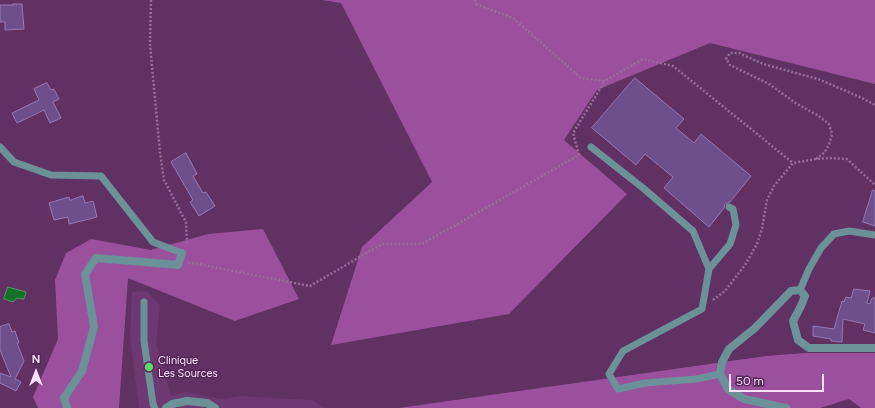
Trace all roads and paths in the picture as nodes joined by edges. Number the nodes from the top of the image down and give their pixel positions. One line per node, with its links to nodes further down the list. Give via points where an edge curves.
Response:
1 (151, 0): 12 (path, via 150,44 160,153 164,180 186,222 188,244)
2 (475, 0): 3 (path, via 476,4 513,18 581,78)
3 (605, 81): 8 (path, via 643,59 673,66); 13 (path, via 573,133 578,155 422,244 382,244 310,286 193,263)
4 (875, 105): 7 (path, via 818,79 763,64 740,53 730,53 726,59 730,65 769,84 830,124 832,134 829,145)
5 (0, 146): 12 (lane, via 14,162 51,175 101,176 153,242)
6 (591, 147): 14 (lane, via 693,232)
7 (816, 159): 8 (path); 9 (path, via 847,160)
8 (793, 163): 17 (path, via 774,186 757,244 745,265 725,291)
9 (875, 185)
10 (729, 207): 14 (lane, via 734,209 736,225 730,244)
11 (875, 235): 15 (lane, via 849,232 834,234 821,248)
12 (182, 253): 13 (street)
13 (178, 265): 20 (street, via 96,258 85,274 94,327 82,371 64,398)
14 (708, 269): 17 (lane)
15 (800, 290): 18 (street, via 805,296 793,321 798,340 809,348); 19 (street, via 791,291 755,328 729,349 722,362)
16 (144, 302): 21 (lane, via 144,341)
17 (702, 308): 19 (lane, via 623,351 609,374 618,389)
18 (875, 348)
19 (720, 374): 24 (street, via 728,389 744,399)
20 (67, 408)
21 (155, 408)
22 (166, 408): 23 (street, via 172,404 187,402 207,403)
23 (215, 408)
24 (786, 408)

